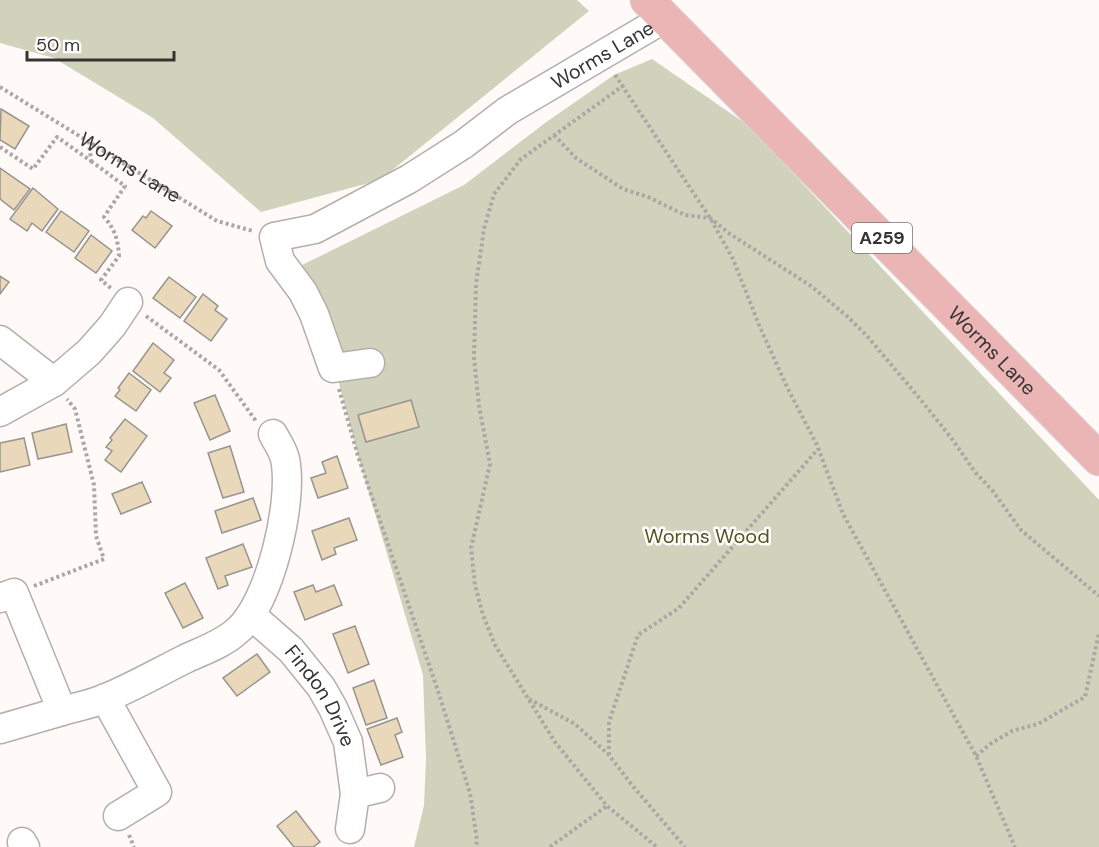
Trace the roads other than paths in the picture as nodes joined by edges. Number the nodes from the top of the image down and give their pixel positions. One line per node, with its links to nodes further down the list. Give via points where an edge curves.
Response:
1 (656, 9): 4 (street, Worms Lane, via 409,179 315,229 274,237 280,261 314,314 333,368); 8 (main road, Worms Lane / A259)
2 (128, 302): 5 (street, via 89,352)
3 (0, 340): 5 (street)
4 (370, 363)
5 (54, 382): 6 (street)
6 (0, 412)
7 (287, 447): 10 (street, via 279,545)
8 (1099, 459)
9 (7, 596): 12 (street)
10 (251, 615): 11 (street, via 237,631 216,644); 15 (street, Findon Drive, via 291,650 333,708 368,791)
11 (105, 698): 12 (street); 14 (street, via 158,792)
12 (62, 711): 13 (street)
13 (0, 729)
14 (118, 816)
15 (350, 829)

